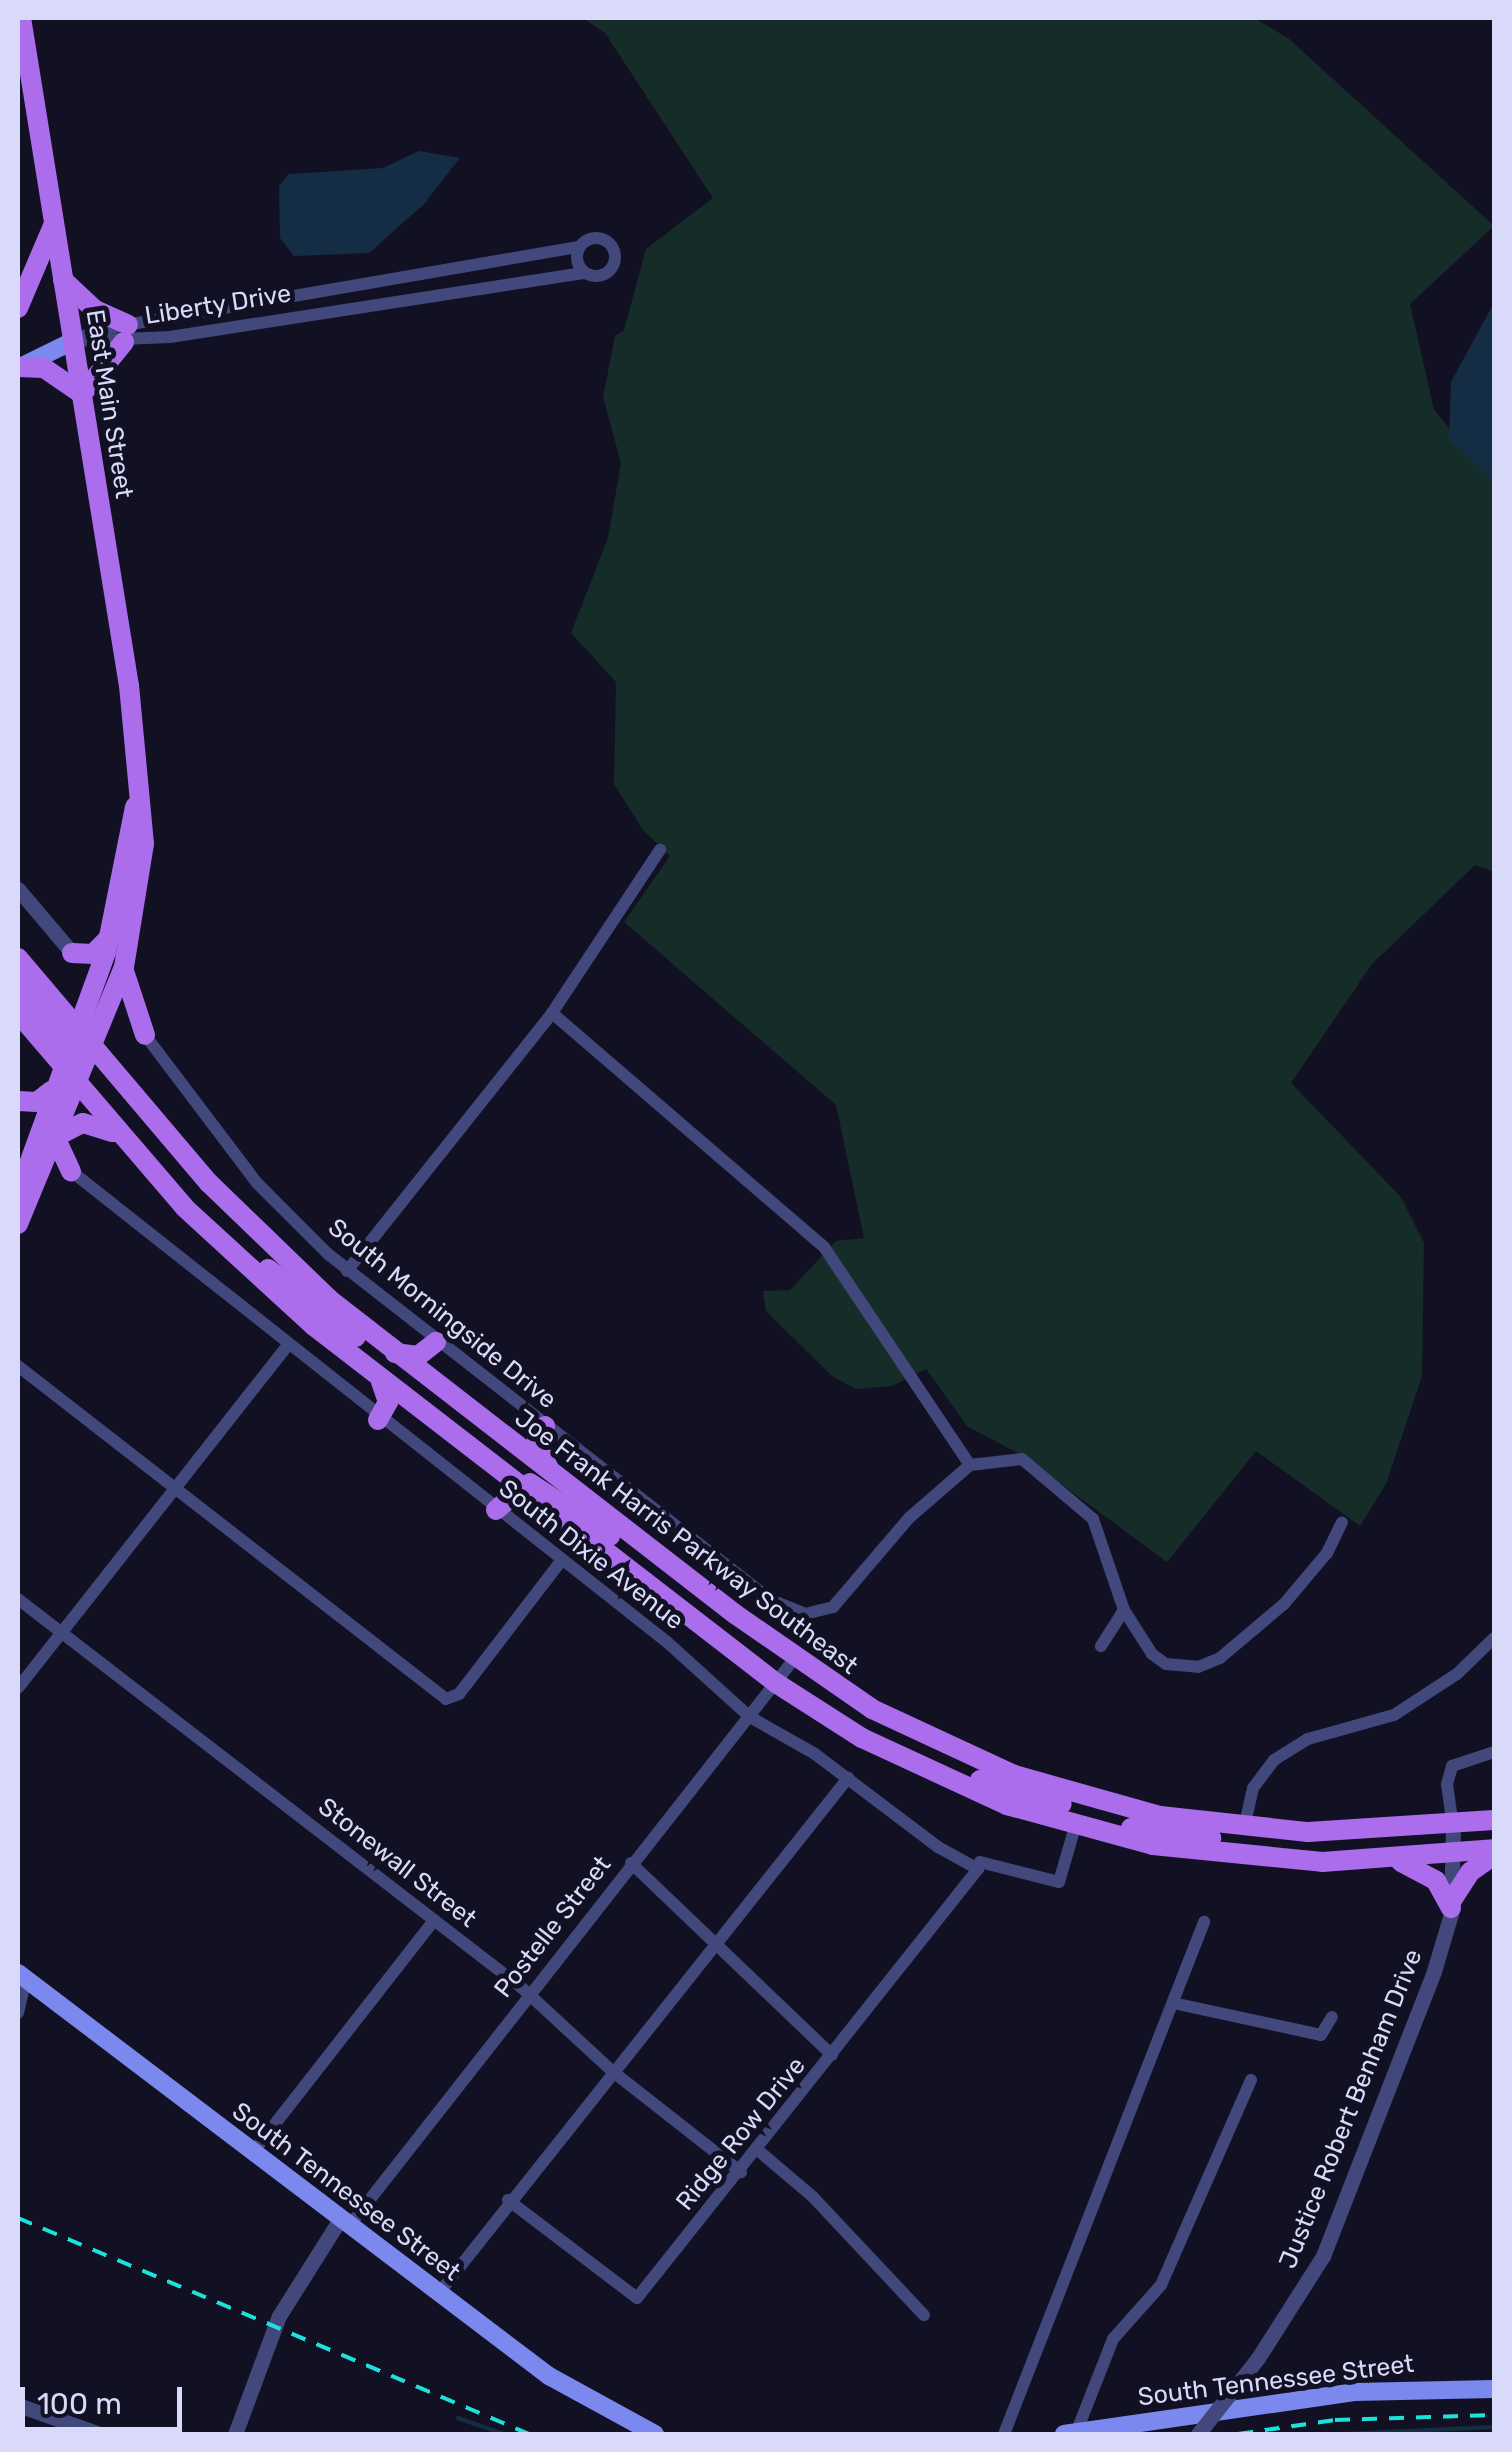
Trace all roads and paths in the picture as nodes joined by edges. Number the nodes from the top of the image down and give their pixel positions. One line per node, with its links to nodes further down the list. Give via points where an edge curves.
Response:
1 (21, 18): 2 (main road, East Main Street)
2 (21, 45): 3 (main road, East Main Street)
3 (54, 224): 7 (main road, East Main Street); 12 (main road)
4 (580, 246): 5 (street, Liberty Drive); 6 (street, via 578,261); 6 (street, via 598,237 615,254 606,273)
5 (514, 260): 8 (street); 9 (street, Liberty Drive)
6 (586, 273): 8 (street, Liberty Drive)
7 (63, 280): 14 (main road); 15 (main road, East Main Street)
8 (513, 281): 11 (street, Liberty Drive)
9 (363, 284): 10 (street, Liberty Drive); 11 (street)
10 (317, 291): 13 (street); 14 (street, Liberty Drive)
11 (367, 304): 13 (street, Liberty Drive)
12 (18, 308)
13 (321, 312): 14 (street, Liberty Drive)
14 (126, 333): 15 (street, Liberty Drive); 17 (main road)
15 (73, 340): 16 (main road); 17 (main road, East Main Street)
16 (18, 368): 17 (main road, via 51,372)
17 (82, 394): 18 (main road, East Main Street, via 131,698)
18 (137, 800): 21 (main road, East Main Street); 24 (main road, East Main Street, via 143,860)
19 (660, 850): 29 (street)
20 (18, 889): 22 (street)
21 (112, 932): 22 (main road, via 92,954); 25 (main road, East Main Street)
22 (72, 953): 25 (main road)
23 (18, 958): 26 (main road, Joe Frank Harris Parkway Southeast)
24 (124, 967): 30 (main road); 31 (main road, East Main Street)
25 (94, 980): 26 (main road, via 71,994); 31 (main road, East Main Street)
26 (40, 985): 31 (main road, Joe Frank Harris Parkway Southeast)
27 (18, 986): 31 (main road)
28 (18, 1013): 31 (main road, Joe Frank Harris Parkway Southeast)
29 (552, 1013): 40 (street); 50 (street, via 824,1247)
30 (145, 1035): 31 (main road, via 120,1020); 40 (street, South Morningside Drive, via 256,1182)
31 (80, 1055): 32 (main road, East Main Street); 34 (main road, East Main Street); 35 (main road, Joe Frank Harris Parkway Southeast); 43 (main road, Joe Frank Harris Parkway Southeast, via 237,1213); 45 (main road, via 264,1265 363,1342)
32 (51, 1091): 33 (main road, via 37,1102); 34 (main road, East Main Street)
33 (18, 1102): 34 (main road)
34 (46, 1135): 35 (main road, via 82,1124); 36 (main road); 37 (main road, East Main Street); 38 (main road, East Main Street)
35 (121, 1136): 46 (main road, Joe Frank Harris Parkway Southeast, via 236,1258)
36 (70, 1171): 37 (main road, via 56,1168); 42 (street, South Dixie Avenue)
37 (40, 1179): 39 (main road, East Main Street)
38 (18, 1194)
39 (18, 1224)
40 (347, 1271): 41 (street, South Morningside Drive)
41 (436, 1342): 43 (main road, via 418,1356); 48 (street, South Morningside Drive)
42 (286, 1348): 47 (street, South Dixie Avenue); 52 (street)
43 (395, 1354): 45 (main road, Joe Frank Harris Parkway Southeast)
44 (18, 1366): 52 (street)
45 (414, 1369): 51 (main road, Joe Frank Harris Parkway Southeast)
46 (382, 1382): 47 (main road, via 388,1402); 49 (main road, Joe Frank Harris Parkway Southeast)
47 (378, 1420): 54 (street, South Dixie Avenue)
48 (545, 1426): 50 (street, South Morningside Drive, via 771,1600 805,1614 839,1603 909,1518); 51 (main road, via 537,1449)
49 (487, 1464): 53 (main road, Joe Frank Harris Parkway Southeast); 62 (main road, via 596,1525)
50 (970, 1465): 58 (street, via 1022,1459 1093,1519)
51 (560, 1481): 62 (main road, Joe Frank Harris Parkway Southeast)
52 (174, 1491): 56 (street, via 450,1699); 59 (street)
53 (530, 1497): 54 (main road, via 511,1497); 62 (main road, Joe Frank Harris Parkway Southeast)
54 (496, 1510): 56 (street, South Dixie Avenue)
55 (1342, 1522): 58 (street, via 1327,1553 1284,1604 1220,1658 1198,1667 1166,1664 1152,1654)
56 (562, 1560): 64 (street, South Dixie Avenue)
57 (18, 1598): 59 (street, Stonewall Street)
58 (1124, 1610): 61 (street)
59 (60, 1632): 63 (street); 77 (street, Stonewall Street)
60 (1494, 1638): 69 (street, via 1458,1674 1394,1715 1308,1739 1274,1760 1254,1788)
61 (1100, 1646)
62 (785, 1671): 64 (street, Postelle Street); 68 (main road, Joe Frank Harris Parkway Southeast, via 905,1760); 69 (main road, Joe Frank Harris Parkway Southeast, via 942,1746 1128,1810)
63 (18, 1688)
64 (750, 1717): 66 (street, South Dixie Avenue); 74 (street, Postelle Street)
65 (1494, 1752): 71 (street, via 1452,1766 1446,1784)
66 (848, 1778): 75 (street, South Dixie Avenue); 79 (street)
67 (1494, 1820): 71 (main road, Joe Frank Harris Parkway Southeast)
68 (1065, 1824): 71 (main road, via 1312,1846); 73 (main road, Joe Frank Harris Parkway Southeast, via 1249,1858); 75 (street, via 1059,1882 980,1862)
69 (1244, 1828): 71 (main road, Joe Frank Harris Parkway Southeast)
70 (1494, 1835): 71 (main road)
71 (1453, 1841): 72 (main road, Joe Frank Harris Parkway Southeast); 73 (main road, Joe Frank Harris Parkway Southeast); 76 (street, Justice Robert Benham Drive)
72 (1494, 1852): 76 (main road, via 1470,1872)
73 (1394, 1860): 76 (main road, via 1430,1876)
74 (631, 1864): 79 (street); 81 (street, Postelle Street)
75 (978, 1869): 85 (street, Ridge Row Drive)
76 (1452, 1904): 102 (street, Justice Robert Benham Drive, bridge, via 1434,1970 1323,2256 1258,2358)
77 (434, 1920): 81 (street, Stonewall Street); 89 (street)
78 (1204, 1922): 82 (street)
79 (714, 1948): 85 (street); 86 (street)
80 (21, 1979): 83 (street); 89 (main road, South Tennessee Street)
81 (528, 1994): 86 (street, Stonewall Street); 92 (street, Postelle Street)
82 (1172, 2002): 84 (street, via 1321,2035); 100 (street)
83 (18, 2013)
84 (1332, 2017)
85 (832, 2056): 88 (street, Ridge Row Drive)
86 (612, 2072): 90 (street, Stonewall Street); 91 (street)
87 (1250, 2080): 101 (street, via 1161,2285 1113,2339)
88 (759, 2151): 90 (street, Ridge Row Drive); 94 (street, via 814,2197)
89 (252, 2152): 92 (main road, South Tennessee Street)
90 (741, 2172): 91 (street, Ridge Row Drive, via 637,2298)
91 (508, 2200): 93 (street)
92 (344, 2223): 93 (main road, South Tennessee Street); 98 (street, via 278,2316)
93 (439, 2293): 99 (main road, South Tennessee Street, via 572,2392)
94 (924, 2315)
95 (1494, 2389): 101 (main road, South Tennessee Street, via 1354,2392)
96 (18, 2405): 97 (street)
97 (100, 2434)
98 (234, 2434)
99 (655, 2434)
100 (1004, 2434)
101 (1070, 2434)
102 (1198, 2434)

